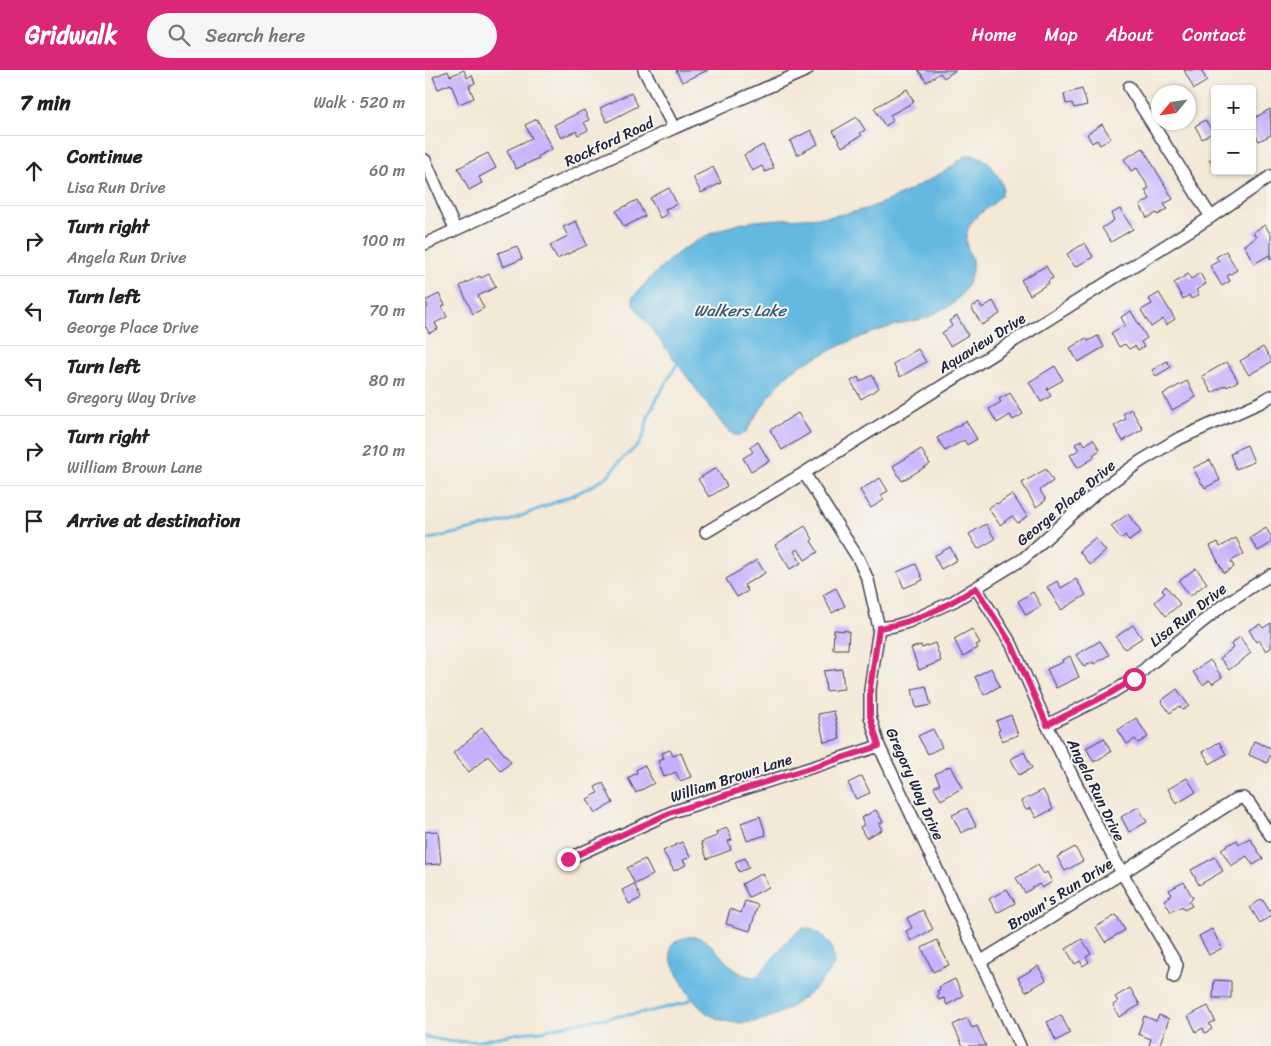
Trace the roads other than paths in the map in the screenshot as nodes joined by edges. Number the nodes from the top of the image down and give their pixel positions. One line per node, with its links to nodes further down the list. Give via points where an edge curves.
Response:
1 (644, 70): 4 (street)
2 (807, 70): 4 (street, Rockford Road)
3 (1129, 86): 7 (street)
4 (675, 128): 8 (street, Rockford Road)
5 (425, 160): 8 (street)
6 (1271, 176): 7 (street, Aquaview Drive)
7 (1211, 216): 11 (street, Aquaview Drive)
8 (455, 230): 9 (street, Rockford Road)
9 (425, 244)
10 (1271, 396): 14 (street, George Place Drive, via 1176,440 1141,461 1096,493 1023,558)
11 (804, 473): 12 (street, Aquaview Drive); 15 (street, Gregory Way Drive, via 858,558 868,580)
12 (705, 532)
13 (1271, 575): 16 (street, Lisa Run Drive, via 1222,606 1134,679)
14 (976, 588): 15 (street, George Place Drive, via 954,602 908,622); 16 (street, Angela Run Drive, via 1012,645)
15 (879, 628): 17 (street, Gregory Way Drive, via 870,689 870,716)
16 (1047, 725): 20 (street, Angela Run Drive)
17 (879, 746): 19 (street, William Brown Lane, via 672,812); 21 (street, Gregory Way Drive)
18 (1271, 836): 20 (street, Brown's Run Drive, via 1249,802 1237,799)
19 (568, 859)
20 (1121, 874): 21 (street, Brown's Run Drive); 22 (street, Angela Run Drive, via 1177,965)
21 (980, 962): 23 (street, Gregory Way Drive)
22 (1174, 977)
23 (1020, 1046)

